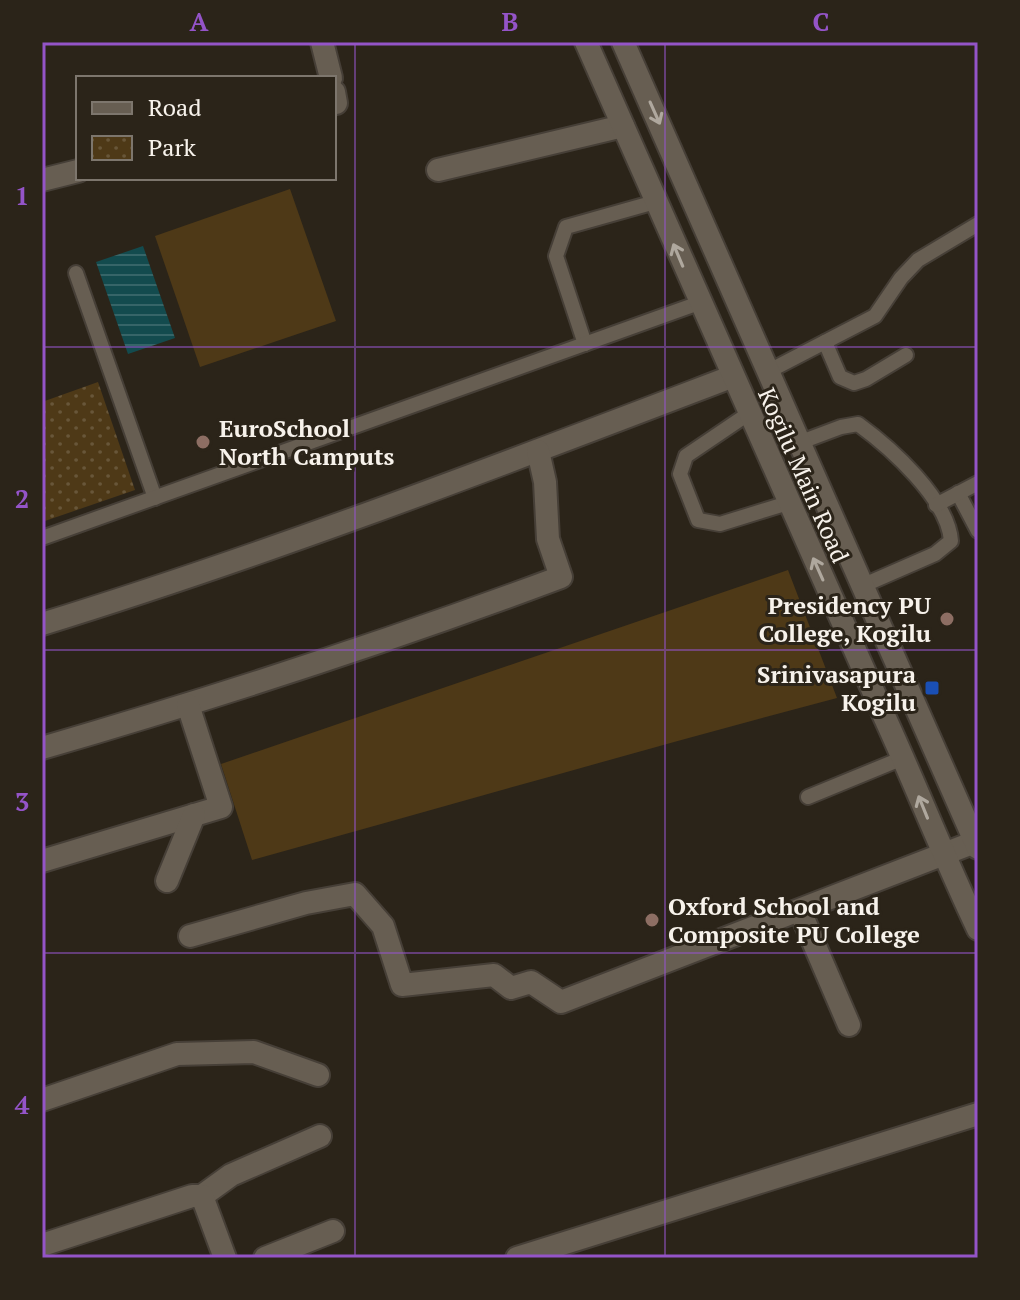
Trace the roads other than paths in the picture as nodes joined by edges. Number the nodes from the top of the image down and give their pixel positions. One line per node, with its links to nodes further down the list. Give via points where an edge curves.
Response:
1 (322, 42): 4 (street)
2 (586, 42): 5 (street, Kogilu Main Road)
3 (623, 42): 16 (street, Kogilu Main Road, one-way to 16)
4 (330, 76)
5 (623, 126): 6 (street); 9 (street, Kogilu Main Road)
6 (438, 170)
7 (76, 172): 8 (street)
8 (42, 180)
9 (655, 202): 12 (street, Kogilu Main Road, one-way to 9); 14 (lane, via 566,227 556,256)
10 (978, 224): 13 (lane, via 918,260 875,316)
11 (76, 273): 23 (lane)
12 (699, 303): 14 (lane); 17 (street, Kogilu Main Road)
13 (825, 342): 15 (lane, via 840,377 854,383); 16 (lane)
14 (585, 344): 23 (lane)
15 (906, 355)
16 (769, 371): 19 (street, Kogilu Main Road)
17 (731, 377): 18 (street, Kogilu Main Road); 20 (street)
18 (748, 414): 24 (street, Kogilu Main Road); 24 (lane, via 686,456 680,474 698,520 720,524)
19 (801, 442): 25 (lane, via 858,424 911,468); 28 (street, Kogilu Main Road)
20 (538, 451): 29 (street, via 147,592); 30 (street, via 548,539 561,577)
21 (978, 483): 22 (lane)
22 (958, 493): 25 (lane); 26 (lane)
23 (155, 498): 27 (lane)
24 (788, 503): 32 (street, Kogilu Main Road, one-way to 24)
25 (936, 505): 28 (lane, via 950,526 951,541 935,554)
26 (978, 531)
27 (42, 538)
28 (864, 585): 35 (street, Kogilu Main Road)
29 (42, 624)
30 (188, 705): 31 (street); 34 (street, via 221,807)
31 (42, 748)
32 (903, 758): 33 (lane); 36 (street, Kogilu Main Road, one-way to 32)
33 (808, 797)
34 (194, 815): 37 (street); 38 (street)
35 (977, 845): 36 (street)
36 (943, 856): 39 (street); 40 (street, Kogilu Main Road)
37 (42, 861)
38 (167, 881)
39 (800, 911): 41 (street, via 561,1002 531,982 511,988 494,975 402,985 383,926 355,894); 42 (street)
40 (978, 929)
41 (190, 936)
42 (849, 1025)
43 (318, 1075): 44 (street, via 254,1052 177,1054)
44 (42, 1100)
45 (978, 1114): 52 (street)
46 (320, 1136): 47 (street, via 231,1175)
47 (202, 1196): 49 (street, via 185,1197); 50 (street)
48 (333, 1231): 51 (street)
49 (42, 1245)
50 (225, 1258)
51 (265, 1258)
52 (517, 1258)

